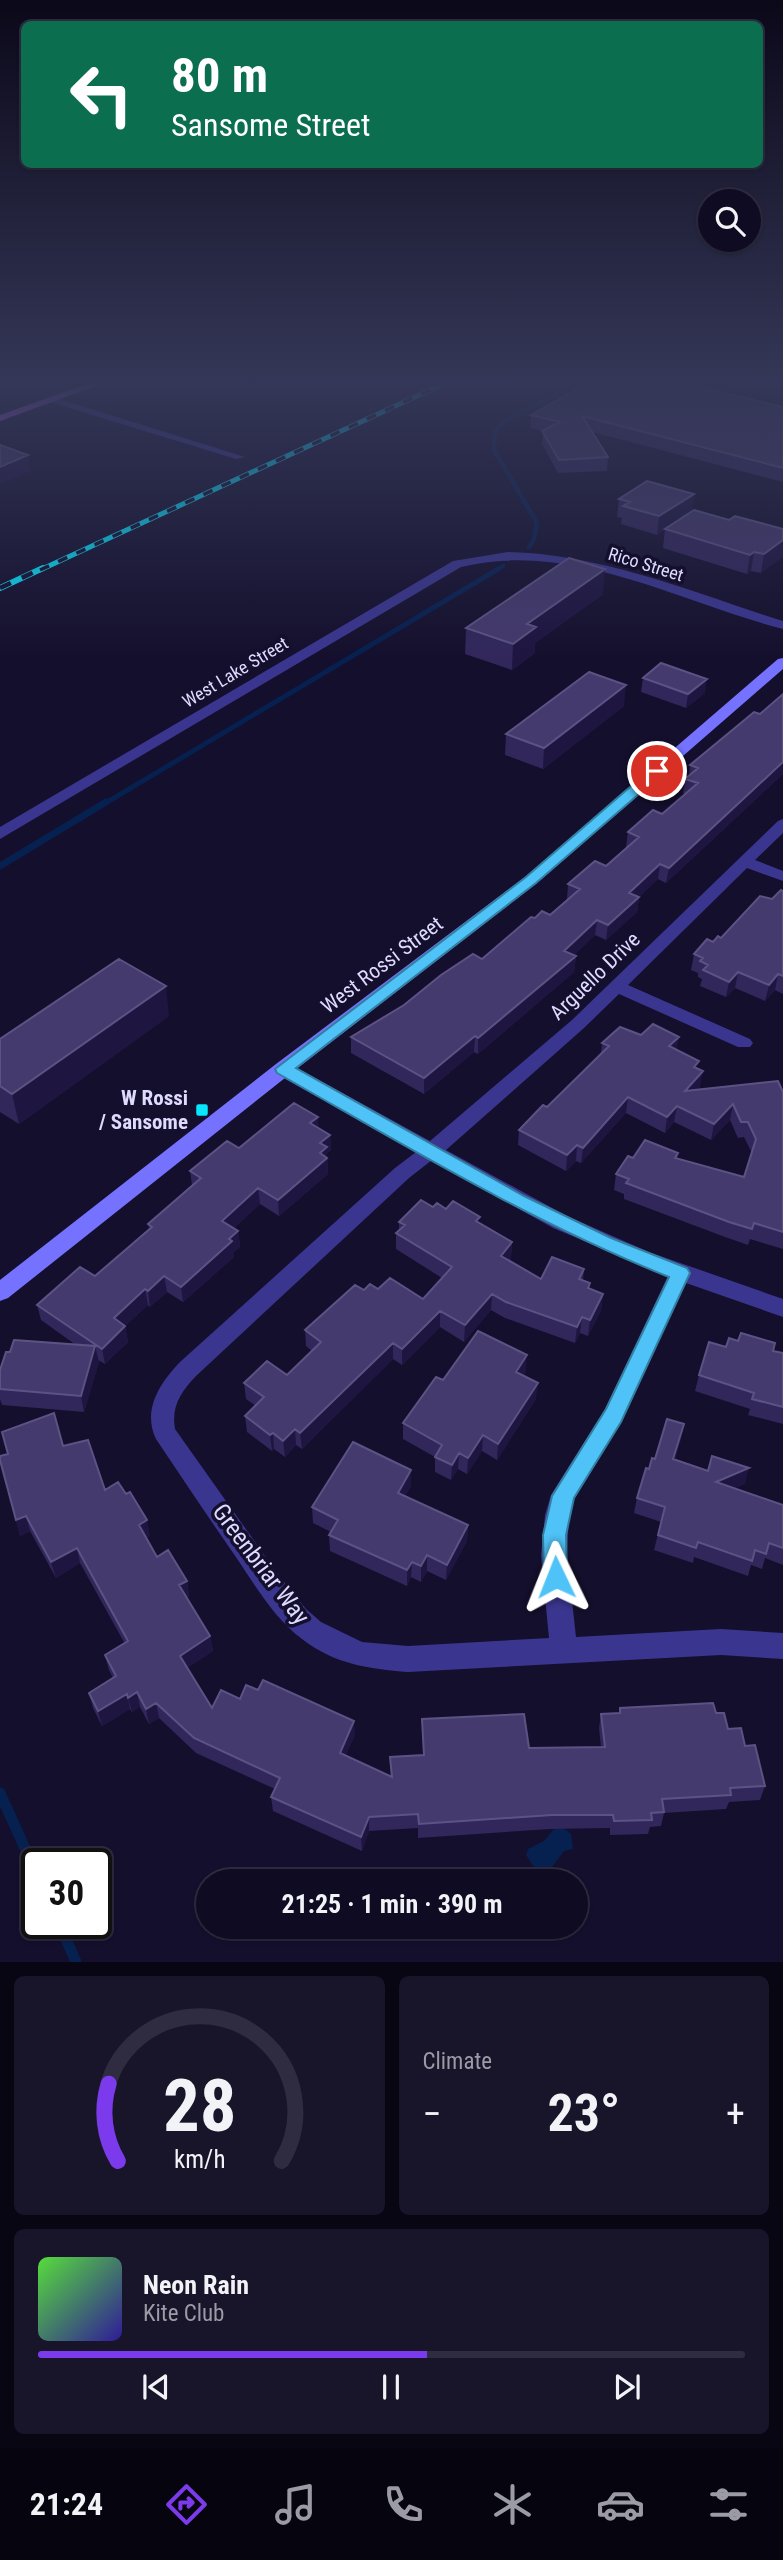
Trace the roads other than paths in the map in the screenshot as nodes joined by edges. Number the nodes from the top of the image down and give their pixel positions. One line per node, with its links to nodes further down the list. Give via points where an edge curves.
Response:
1 (495, 556): 2 (street, Rico Street, via 559,559 604,569); 5 (street, West Lake Street, via 457,564)
2 (783, 625)
3 (783, 662): 10 (main road, West Rossi Street, via 531,880)
4 (783, 824): 6 (street, Arguello Drive)
5 (0, 834)
6 (746, 862): 7 (street); 8 (street, Arguello Drive)
7 (783, 876)
8 (618, 987): 9 (street); 11 (street, Arguello Drive)
9 (744, 1044)
10 (284, 1069): 11 (street); 13 (main road, West Rossi Street)
11 (431, 1152): 12 (street, via 560,1222); 16 (street, Greenbriar Way, via 402,1172 188,1369 165,1399 161,1423 284,1603 328,1642 362,1655 408,1659)
12 (680, 1273): 14 (street); 16 (street, via 613,1416 563,1496 557,1515 554,1556)
13 (0, 1292)
14 (783, 1308)
15 (783, 1646): 16 (street, Greenbriar Way, via 721,1642)
16 (564, 1650)

